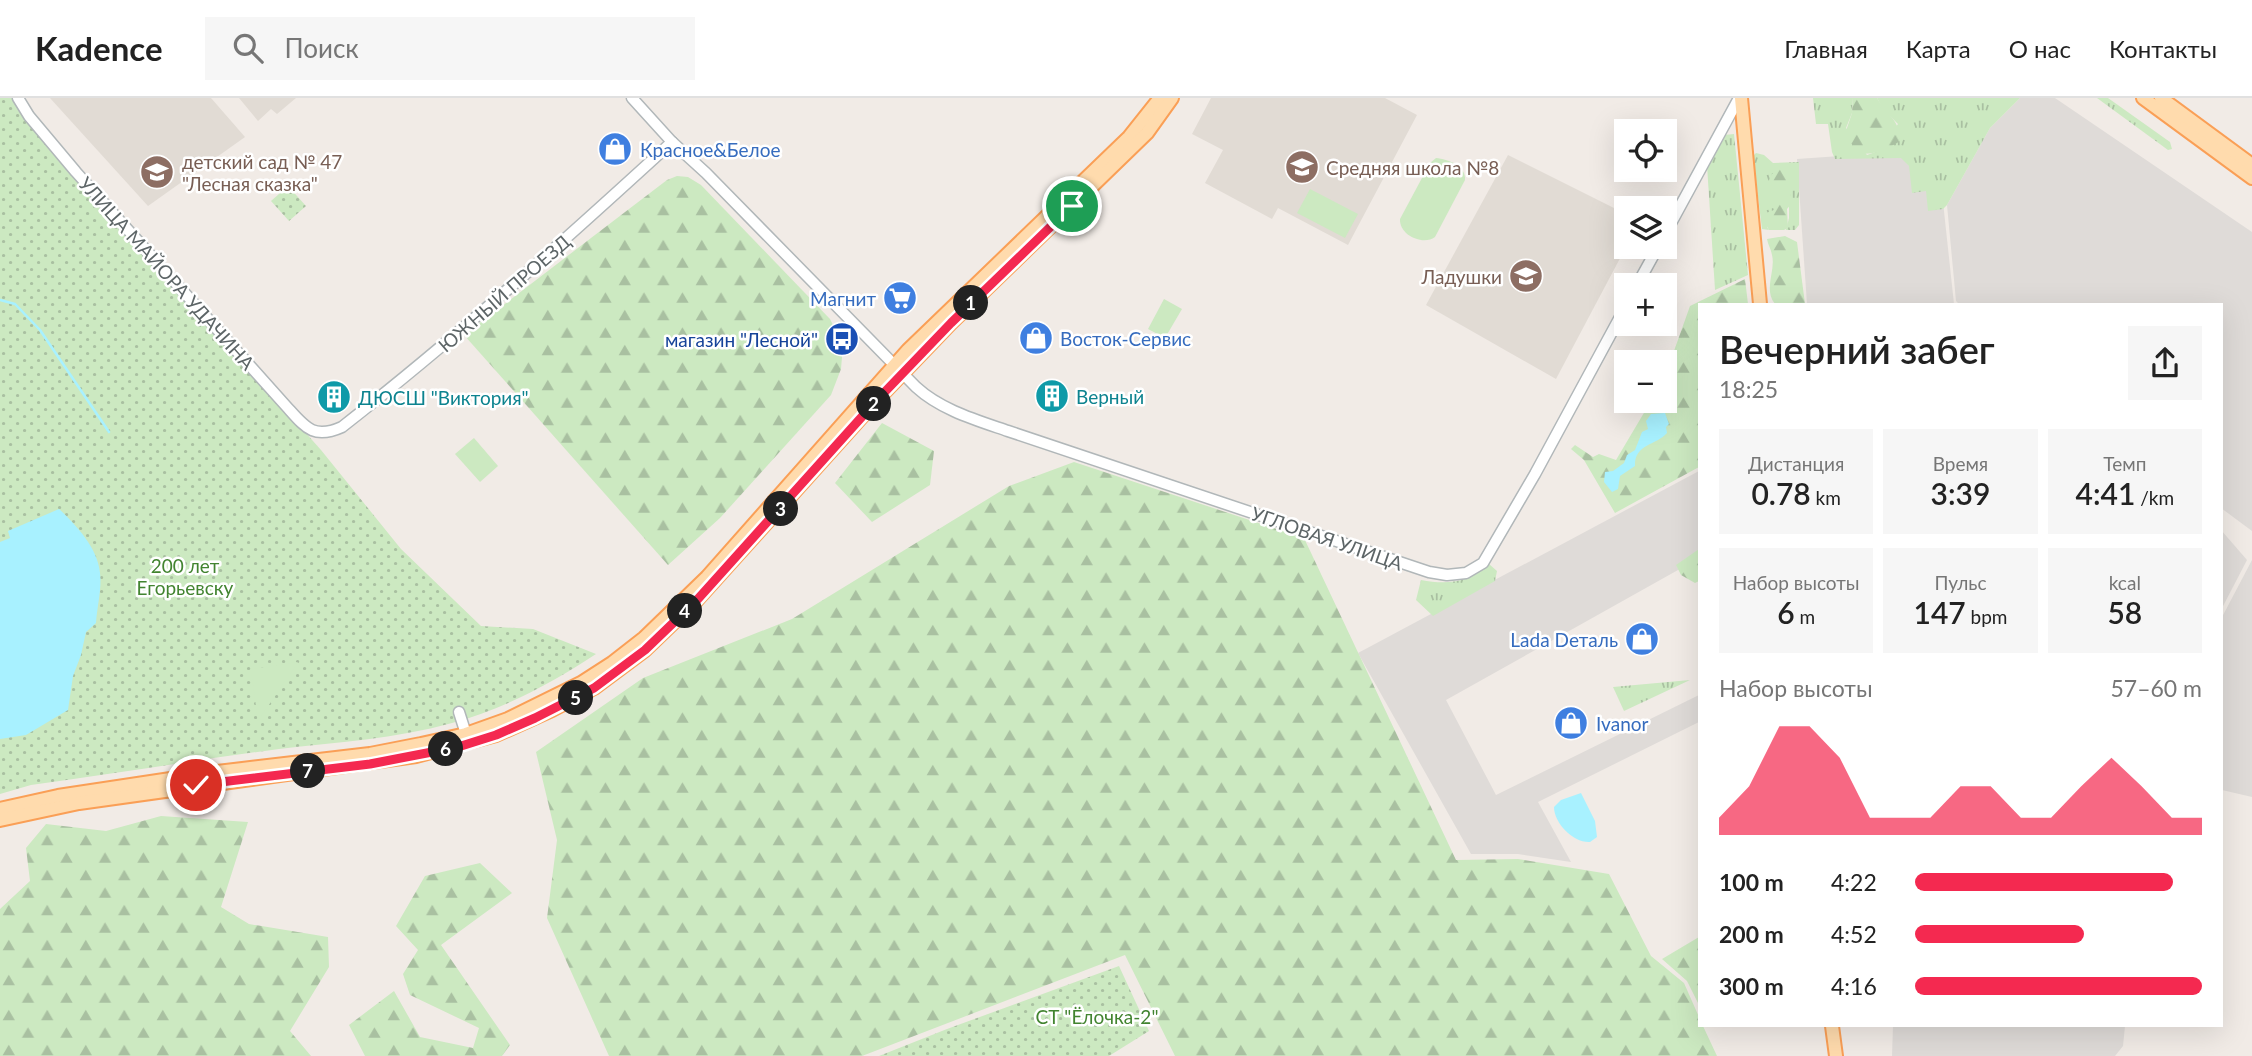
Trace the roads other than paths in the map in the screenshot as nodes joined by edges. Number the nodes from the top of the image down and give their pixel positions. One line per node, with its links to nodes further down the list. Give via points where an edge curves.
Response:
1 (18, 98): 15 (street, УЛИЦА МАЙОРА УДАЧИНА, via 76,172 286,406 309,429)
2 (632, 98): 8 (street, УГЛОВАЯ УЛИЦА)
3 (1160, 98): 14 (main road, via 1129,137 908,350)
4 (1172, 98): 14 (main road, via 1147,133)
5 (1740, 98): 11 (street); 12 (main road)
6 (2143, 98): 10 (main road)
7 (2161, 98): 9 (main road)
8 (672, 142): 14 (street, УГЛОВАЯ УЛИЦА); 15 (street, ЮЖНЫЙ ПРОЕЗД, via 503,295 356,416)
9 (2252, 165)
10 (2252, 178)
11 (1677, 212)
12 (1760, 303)
13 (1614, 328): 14 (street, УГЛОВАЯ УЛИЦА, via 1483,563 1466,573 1447,575 1418,570 962,415 920,391)
14 (898, 370): 17 (main road, via 739,543 644,638 553,699); 19 (main road, via 724,572 671,625 613,675 552,710 496,735 416,756 79,803)
15 (328, 433)
16 (459, 712): 17 (street)
17 (466, 734): 18 (main road, via 370,754 82,792)
18 (0, 809)
19 (0, 820)
20 (1832, 1027): 21 (main road)
21 (1836, 1056)

